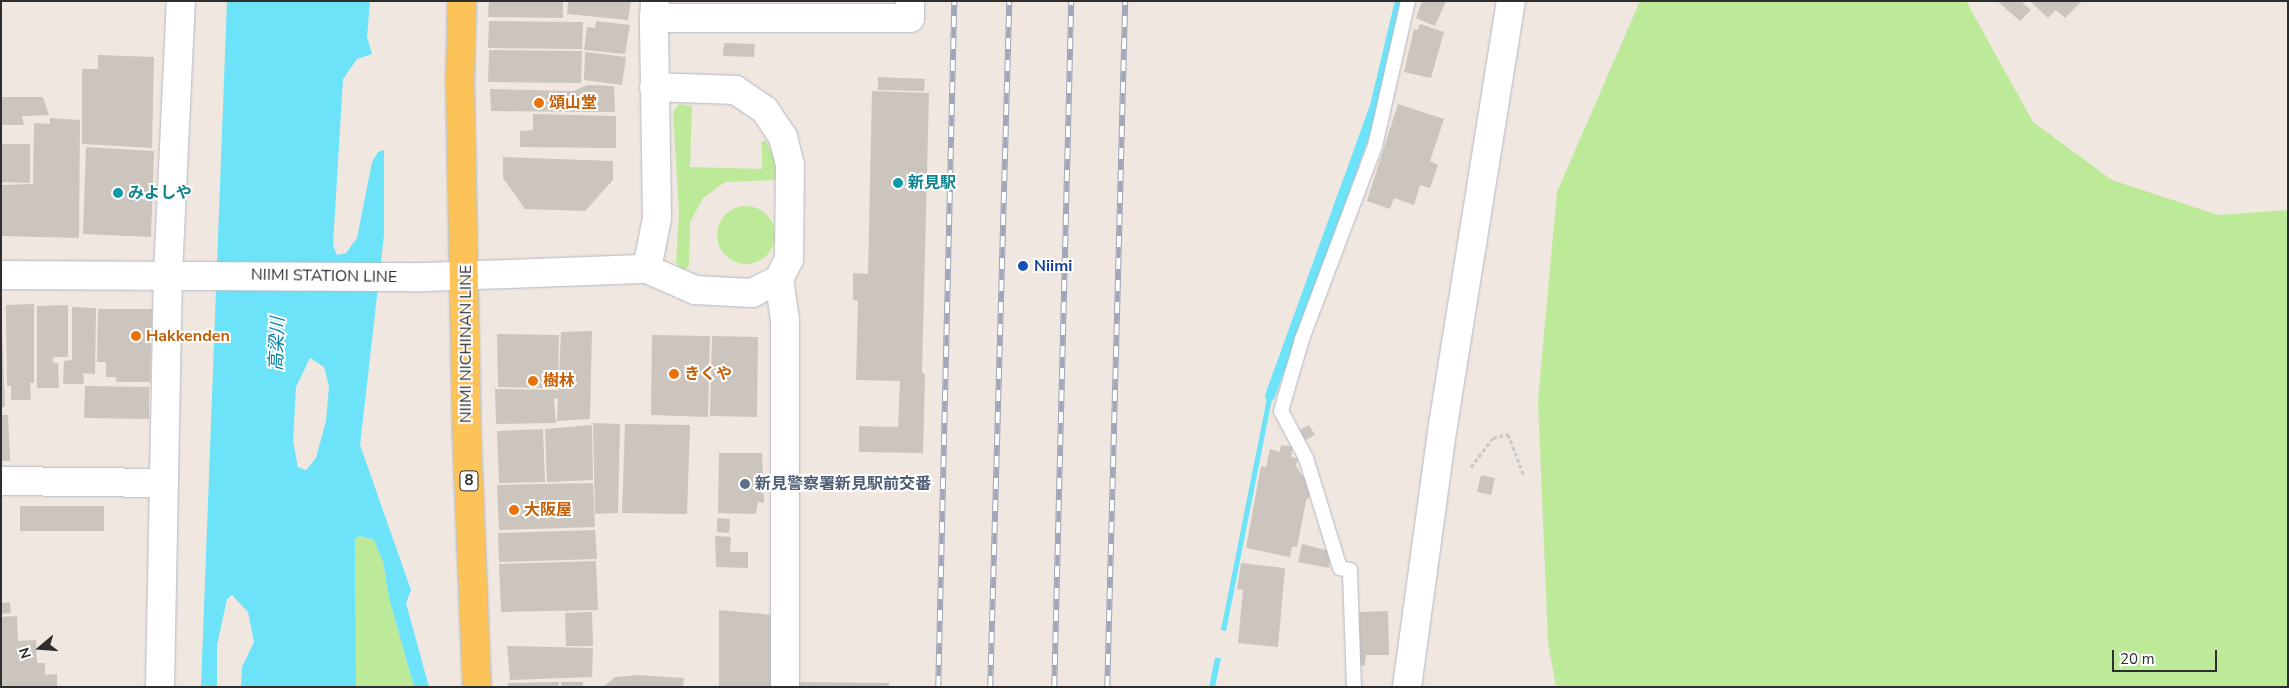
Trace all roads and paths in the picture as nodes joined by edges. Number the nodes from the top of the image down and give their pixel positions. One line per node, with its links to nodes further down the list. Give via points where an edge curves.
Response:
1 (181, 1): 9 (street)
2 (462, 1): 11 (main road, NIIMI NICHINAN LINE / 8, via 460,81)
3 (910, 1): 6 (street, via 910,18)
4 (1408, 1): 20 (lane, via 1375,146 1302,339 1281,411 1306,458 1340,568 1350,570)
5 (1511, 1): 21 (street, via 1443,425)
6 (654, 9): 7 (street)
7 (654, 88): 8 (street, via 657,218); 12 (street, via 735,90 765,110 783,137 790,165 789,259)
8 (648, 269): 11 (street, NIIMI STATION LINE); 12 (street, via 695,290 752,293)
9 (178, 274): 10 (street, NIIMI STATION LINE); 11 (street, NIIMI STATION LINE); 16 (street)
10 (1, 275)
11 (466, 276): 18 (main road, NIIMI NICHINAN LINE / 8, via 467,441)
12 (779, 279): 19 (street, via 785,320)
13 (1469, 470): 14 (path, via 1493,438 1508,434)
14 (1524, 476)
15 (1, 481): 16 (street)
16 (164, 483): 17 (street)
17 (160, 687)
18 (477, 687)
19 (785, 687)
20 (1354, 687)
21 (1407, 687)

